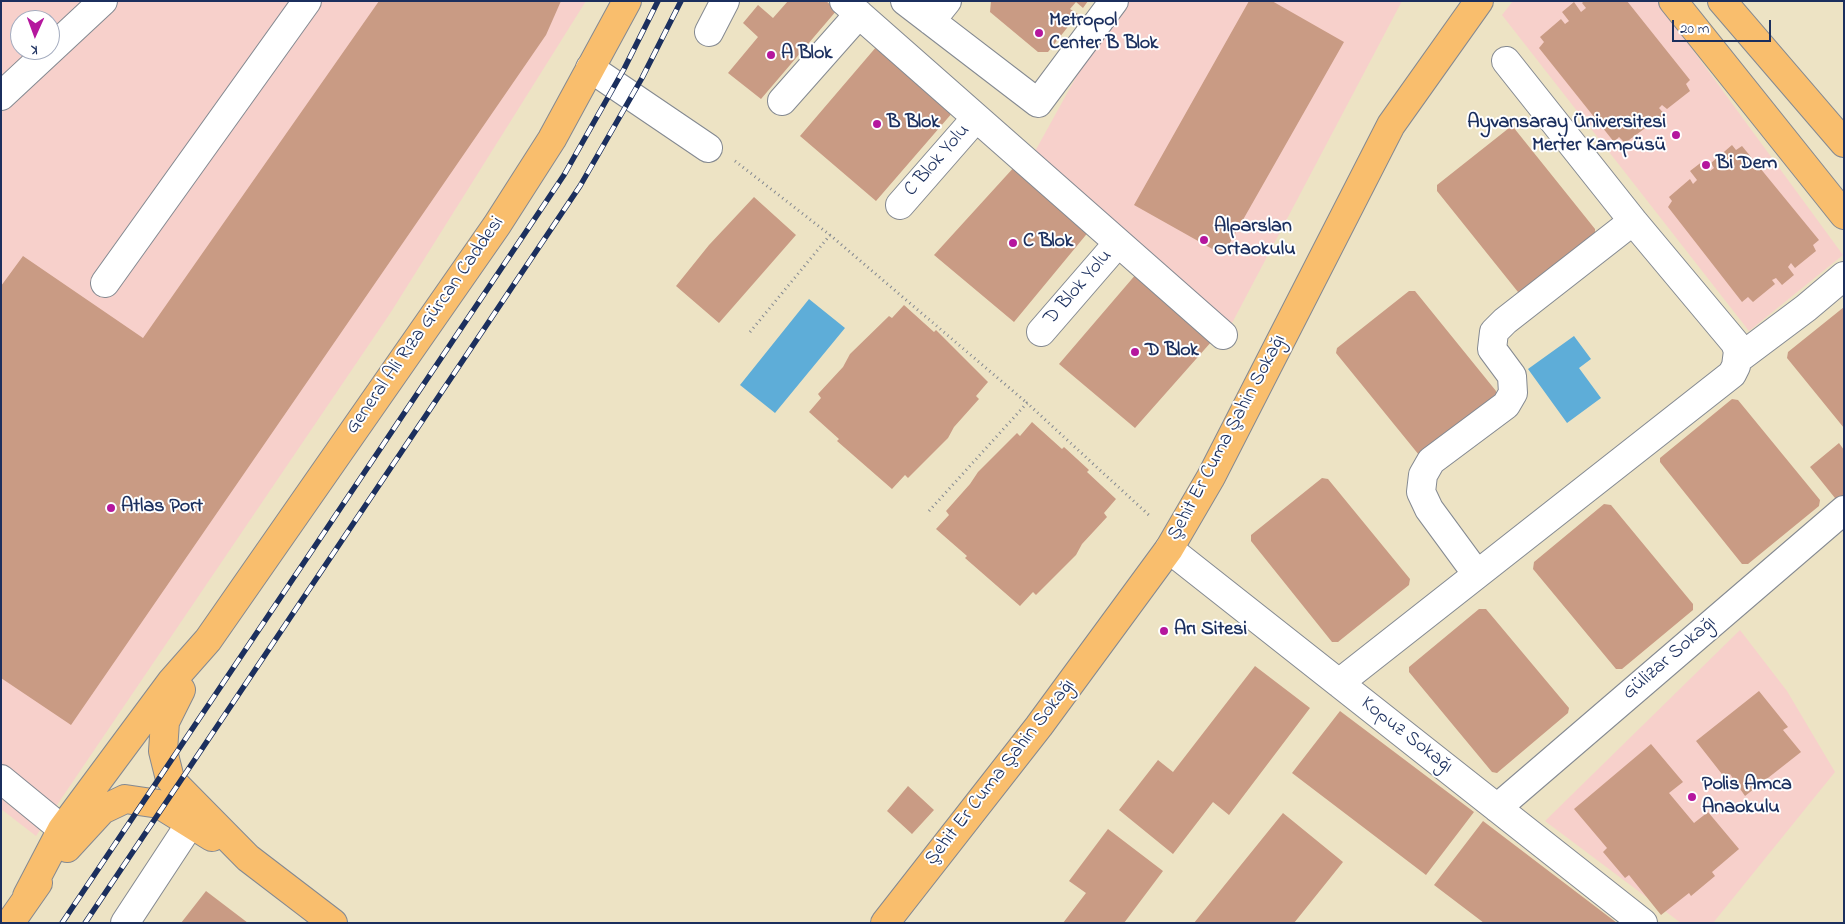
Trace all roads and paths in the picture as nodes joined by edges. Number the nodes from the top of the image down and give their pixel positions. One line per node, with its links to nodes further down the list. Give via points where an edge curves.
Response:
1 (103, 1): 15 (street)
2 (307, 1): 27 (street)
3 (627, 1): 14 (main road, General Ali Rıza Gürcan Caddesi)
4 (725, 1): 12 (street)
5 (905, 1): 11 (street)
6 (1114, 1): 11 (street, via 1038,103)
7 (1480, 1): 35 (main road, Şehit Er Cuma Şahin Sokağı, via 1391,125 1212,477)
8 (1673, 1): 22 (main road)
9 (1722, 1): 18 (main road)
10 (852, 8): 16 (street); 17 (street)
11 (939, 11)
12 (709, 32)
13 (1506, 61): 23 (street)
14 (590, 68): 19 (street); 37 (main road, General Ali Rıza Gürcan Caddesi, via 552,139 498,225)
15 (1, 96)
16 (782, 101)
17 (976, 118): 21 (street, C Blok Yolu); 25 (street)
18 (1844, 143)
19 (708, 148)
20 (733, 159): 24 (path)
21 (900, 205)
22 (1844, 215)
23 (1633, 221): 31 (street, via 1735,343); 36 (street, via 1494,332 1492,349 1512,376 1513,393 1506,406 1431,461 1423,475 1421,492 1429,509)
24 (830, 235): 28 (path); 32 (path)
25 (1118, 243): 29 (street, D Blok Yolu); 30 (street)
26 (1844, 276): 31 (street)
27 (105, 283)
28 (750, 332)
29 (1040, 332)
30 (1223, 335)
31 (1738, 359): 36 (street, via 1732,374)
32 (1027, 403): 33 (path); 35 (path)
33 (929, 510)
34 (1844, 510): 40 (street, Gülizar Sokağı)
35 (1172, 543): 38 (street, Kopuz Sokağı); 48 (main road, Şehit Er Cuma Şahin Sokağı, via 1039,726)
36 (1476, 573): 38 (street)
37 (208, 640): 42 (main road, via 171,682); 43 (main road, via 165,722 163,751 170,779)
38 (1338, 683): 40 (street, Kopuz Sokağı)
39 (1, 780): 42 (street)
40 (1497, 808): 49 (street, Kopuz Sokağı)
41 (190, 824): 43 (main road); 44 (main road, via 159,804 124,798 102,810); 46 (street)
42 (62, 829): 44 (main road)
43 (248, 858): 47 (main road)
44 (27, 896): 45 (main road)
45 (10, 923)
46 (125, 923)
47 (333, 923)
48 (885, 923)
49 (1643, 923)

